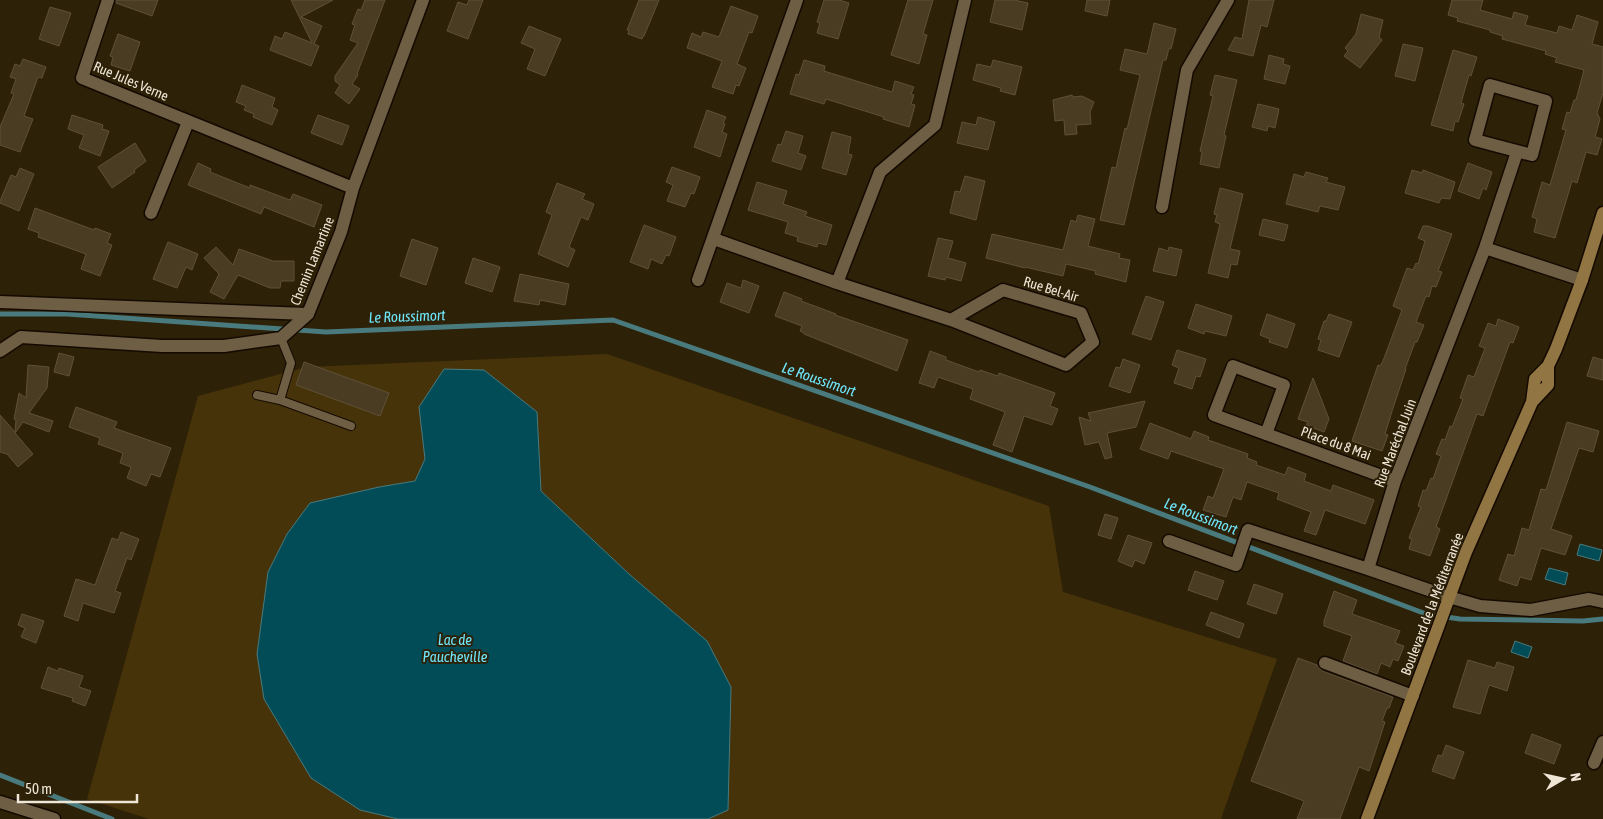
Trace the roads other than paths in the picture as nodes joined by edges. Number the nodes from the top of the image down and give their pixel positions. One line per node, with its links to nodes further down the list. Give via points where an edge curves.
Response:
1 (108, 0): 6 (street, Rue Jules Verne, via 82,78)
2 (423, 0): 8 (street, Chemin Lamartine)
3 (797, 0): 12 (street)
4 (965, 0): 16 (street, via 936,125 880,172)
5 (1228, 0): 9 (street, via 1187,70)
6 (188, 122): 8 (street, Rue Jules Verne); 10 (street)
7 (1517, 152): 7 (street, via 1532,155 1546,101 1490,85 1475,140); 13 (street, Rue Maréchal Juin)
8 (353, 188): 18 (street, Chemin Lamartine, via 341,232)
9 (1162, 207)
10 (151, 213)
11 (1603, 213): 15 (main road, Boulevard de la Méditerranée)
12 (714, 238): 14 (street); 16 (street, Rue Bel-Air)
13 (1485, 248): 15 (street); 26 (street, Rue Maréchal Juin)
14 (698, 280)
15 (1582, 280): 29 (main road, Boulevard de la Méditerranée, via 1548,366 1535,379 1532,402)
16 (837, 283): 19 (street, Rue Bel-Air)
17 (0, 302): 18 (street)
18 (308, 314): 20 (street, Chemin Lamartine)
19 (951, 320): 19 (street, Rue Bel-Air, via 1066,365 1093,342 1081,314 1003,290)
20 (280, 338): 21 (street, via 224,346 162,346 21,337); 23 (lane, via 291,363)
21 (0, 352)
22 (257, 394): 23 (lane)
23 (280, 400): 24 (lane)
24 (351, 426)
25 (1266, 434): 25 (street, Place du 8 Mai, via 1214,416 1233,366 1284,385); 26 (street, Place du 8 Mai)
26 (1395, 481): 28 (street, Rue Maréchal Juin)
27 (1168, 541): 28 (street, via 1236,565 1248,530)
28 (1368, 569): 29 (street)
29 (1447, 602): 30 (street, via 1530,610 1589,599); 32 (main road, Boulevard de la Méditerranée)
30 (1603, 602)
31 (1325, 663): 32 (street)
32 (1413, 696): 37 (main road, Boulevard de la Méditerranée)
33 (1603, 742): 34 (street)
34 (1594, 763)
35 (0, 802): 36 (street)
36 (54, 819)
37 (1367, 819)

